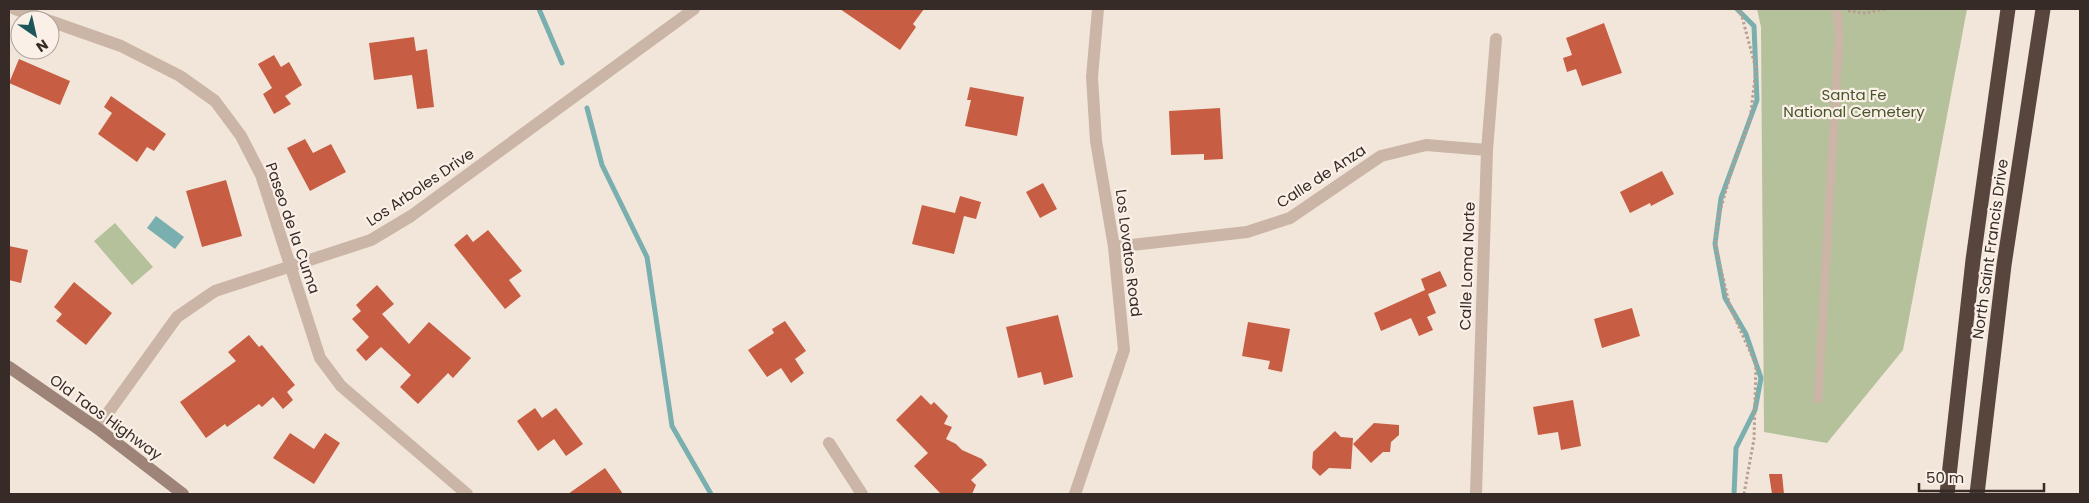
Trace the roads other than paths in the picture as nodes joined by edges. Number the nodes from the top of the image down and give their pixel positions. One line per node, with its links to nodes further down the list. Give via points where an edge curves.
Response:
1 (694, 9): 10 (street, Los Arboles Drive, via 411,216 371,240)
2 (1098, 9): 9 (street, Los Lovatos Road, via 1092,77 1096,141)
3 (2008, 9): 20 (highway, North Saint Francis Drive, via 1973,260)
4 (2043, 9): 21 (highway, North Saint Francis Drive, via 2004,265)
5 (1837, 10): 12 (lane, via 1840,37)
6 (60, 25): 10 (street, Paseo de la Cuma, via 121,46 180,76 215,101 241,136 261,175)
7 (1496, 39): 8 (street, Calle Loma Norte)
8 (1487, 150): 9 (street, Calle de Anza, via 1426,145 1381,156 1290,218 1247,232); 19 (street, Calle Loma Norte)
9 (1114, 247): 18 (street, Los Lovatos Road, via 1124,350)
10 (290, 268): 13 (street, Los Arboles Drive, via 215,291 177,317); 16 (street, Paseo de la Cuma, via 320,358 341,386)
11 (9, 367): 13 (street, Old Taos Highway)
12 (1818, 399)
13 (97, 428): 15 (street, Old Taos Highway)
14 (829, 443): 17 (street)
15 (184, 494)
16 (466, 494)
17 (862, 494)
18 (1074, 494)
19 (1476, 494)
20 (1947, 494)
21 (1977, 494)

